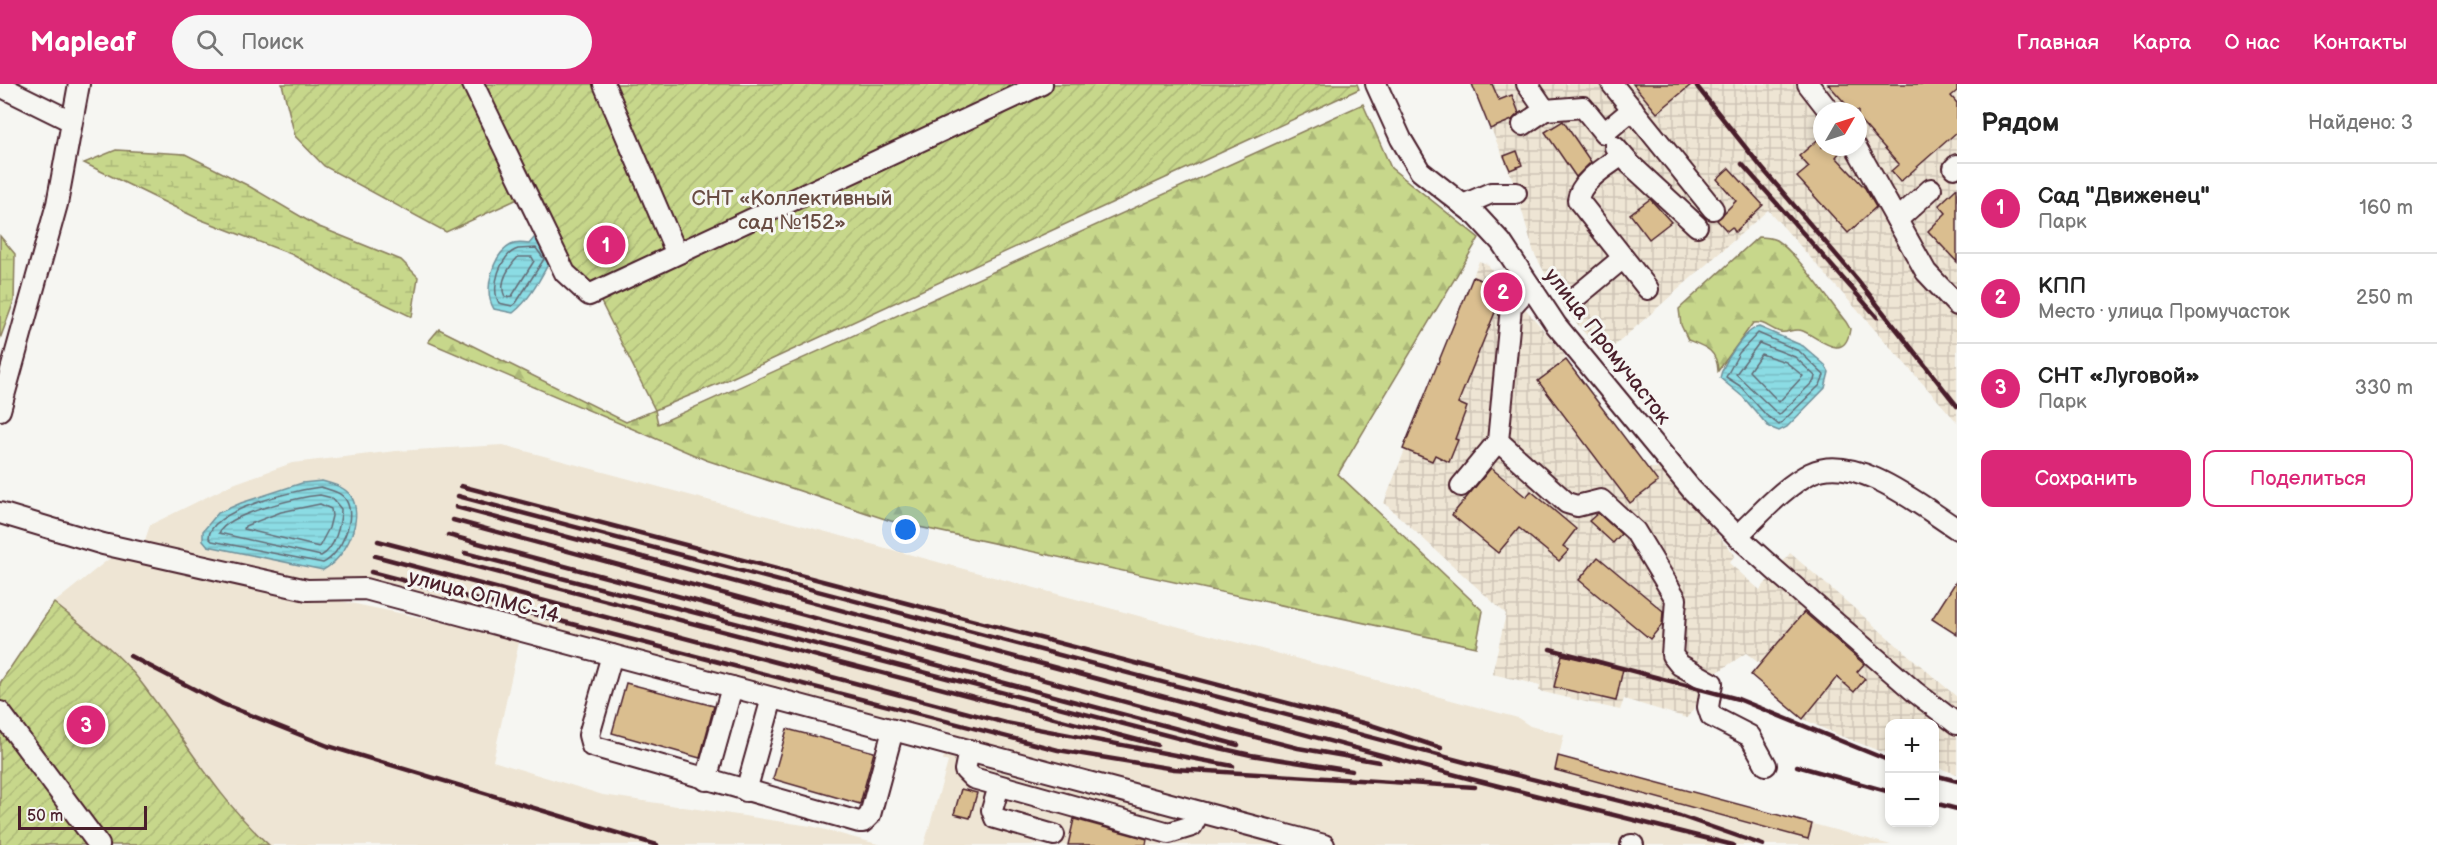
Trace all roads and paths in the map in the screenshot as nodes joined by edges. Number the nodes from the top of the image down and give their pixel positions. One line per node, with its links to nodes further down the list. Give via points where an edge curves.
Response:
1 (79, 84): 13 (street)
2 (473, 84): 24 (street, via 566,273 589,295)
3 (604, 84): 24 (street)
4 (1042, 84): 24 (street)
5 (1376, 84): 20 (street, улица Промучасток, via 1420,171)
6 (1527, 84): 12 (street)
7 (1612, 84): 11 (street)
8 (1808, 84): 10 (street)
9 (0, 87): 13 (street)
10 (1822, 102)
11 (1633, 109): 15 (street); 21 (street)
12 (1545, 110): 14 (street); 15 (street, via 1583,107)
13 (71, 121): 30 (street, via 57,204)
14 (1523, 125)
15 (1604, 133): 16 (street)
16 (1622, 155): 23 (street); 25 (street, via 1584,185 1578,200)
17 (1861, 156): 22 (street)
18 (1931, 189): 22 (street)
19 (1516, 193): 20 (street, via 1483,195)
20 (1463, 205): 26 (street, улица Промучасток, via 1501,242)
21 (1713, 208)
22 (1897, 220): 29 (street, via 1926,272)
23 (1697, 226)
24 (676, 252)
25 (1623, 258): 27 (street); 28 (street)
26 (1530, 286): 31 (street, via 1511,307); 35 (street, улица Промучасток, via 1556,325 1692,490)
27 (1648, 289)
28 (1576, 297)
29 (1957, 304)
30 (0, 410)
31 (1498, 441): 32 (street); 43 (street, via 1567,503 1577,506 1600,500 1635,531 1676,599 1672,655 1680,665 1712,683 1708,712 1750,736)
32 (1461, 486)
33 (0, 513): 36 (street, улица ОПМС-14, via 103,544 307,590 364,589)
34 (1957, 530): 35 (street, via 1877,480 1860,473 1826,469 1798,481)
35 (1737, 536): 40 (street, улица Промучасток)
36 (612, 655): 37 (street, улица ОПМС-14); 44 (street, via 589,735 592,746)
37 (732, 687): 38 (street, улица ОПМС-14); 44 (street)
38 (772, 698): 41 (street, улица ОПМС-14); 46 (street)
39 (2, 718): 51 (street)
40 (1957, 724)
41 (893, 730): 42 (street, улица ОПМС-14); 46 (street, via 870,815 863,822)
42 (961, 748): 45 (street, via 968,775); 47 (street, улица ОПМС-14)
43 (1766, 765)
44 (706, 780): 46 (street)
45 (999, 786): 48 (street, via 992,810 995,818); 49 (street)
46 (746, 791)
47 (1199, 812): 49 (street, via 1192,826); 50 (street, улица ОПМС-14)
48 (1054, 835)
49 (1167, 839)
50 (1300, 842): 52 (street, улица ОПМС-14)
51 (99, 845)
52 (1324, 845)

